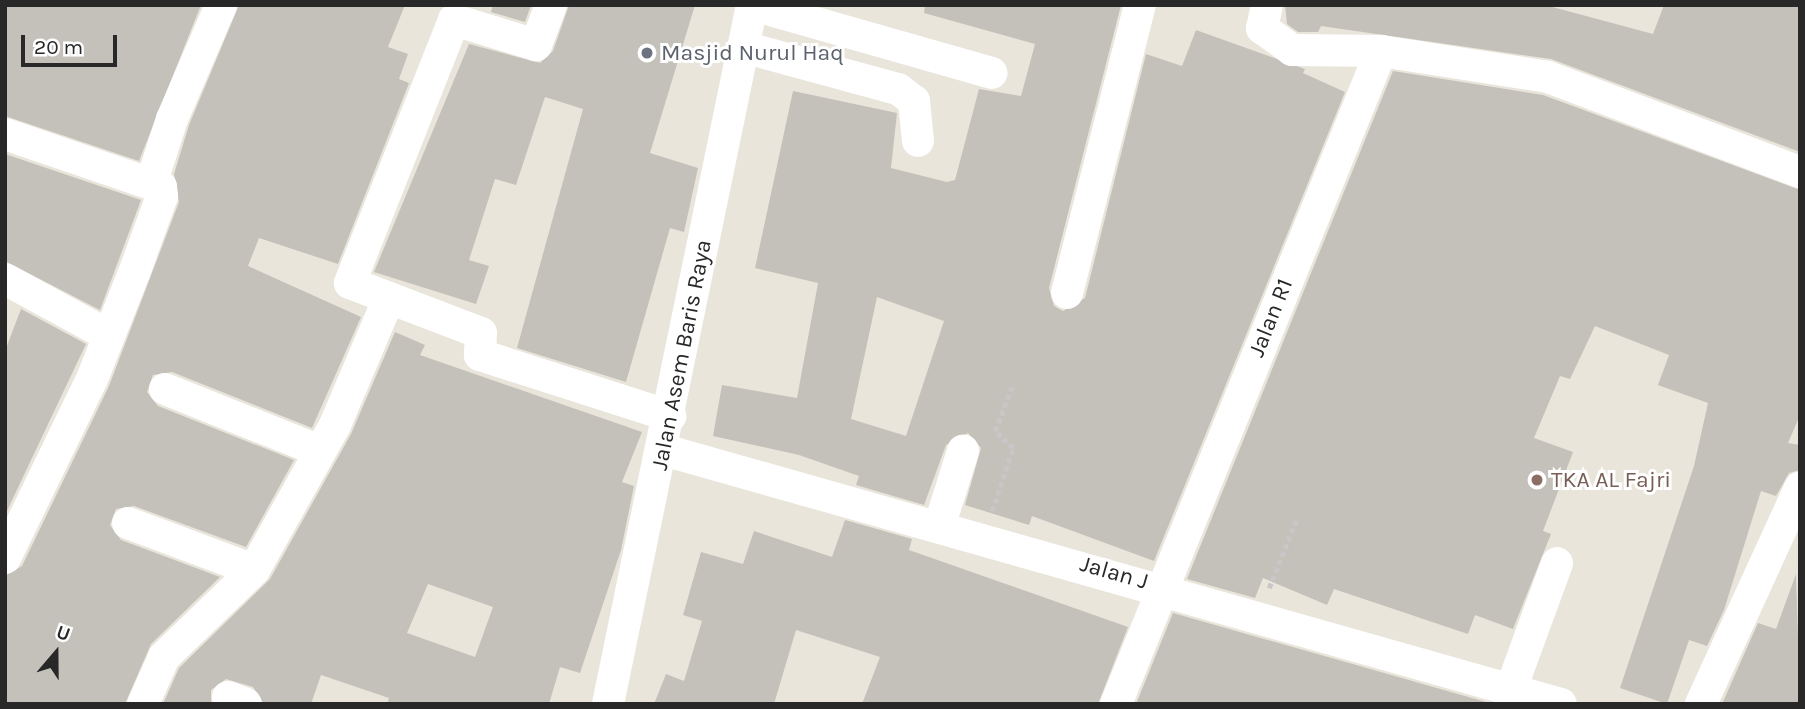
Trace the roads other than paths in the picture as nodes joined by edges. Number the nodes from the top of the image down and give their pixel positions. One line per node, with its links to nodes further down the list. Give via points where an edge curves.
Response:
1 (221, 5): 12 (street)
2 (551, 5): 15 (street, via 536,45 454,20 350,283)
3 (753, 5): 6 (street, Jalan Asem Baris Raya); 8 (street)
4 (1140, 5): 14 (street)
5 (1267, 5): 7 (street, via 1262,28 1292,50)
6 (743, 47): 10 (street, via 898,89 914,101); 18 (street, Jalan Asem Baris Raya)
7 (1381, 51): 11 (street, via 1548,77); 28 (street, Jalan R1)
8 (991, 73)
9 (5, 134): 12 (street)
10 (918, 141)
11 (1800, 172)
12 (151, 184): 16 (street, via 162,187 162,196)
13 (5, 279): 16 (street)
14 (1067, 293)
15 (389, 298): 18 (street, via 481,333 480,355); 20 (street)
16 (108, 335): 25 (street)
17 (165, 389): 20 (street)
18 (670, 416): 19 (street, Jalan Asem Baris Raya)
19 (664, 450): 24 (street, Jalan J); 31 (street, Jalan Asem Baris Raya)
20 (320, 451): 27 (street)
21 (963, 451): 24 (street)
22 (1800, 488): 34 (street)
23 (128, 523): 27 (street)
24 (940, 524): 28 (street, Jalan J)
25 (5, 558)
26 (1557, 563): 29 (street)
27 (254, 570): 30 (street, via 205,625 164,657)
28 (1163, 587): 29 (street, Jalan J); 32 (street, Jalan R1)
29 (1511, 689): 33 (street, Jalan J)
30 (143, 704)
31 (608, 704)
32 (1116, 704)
33 (1562, 704)
34 (1701, 704)

